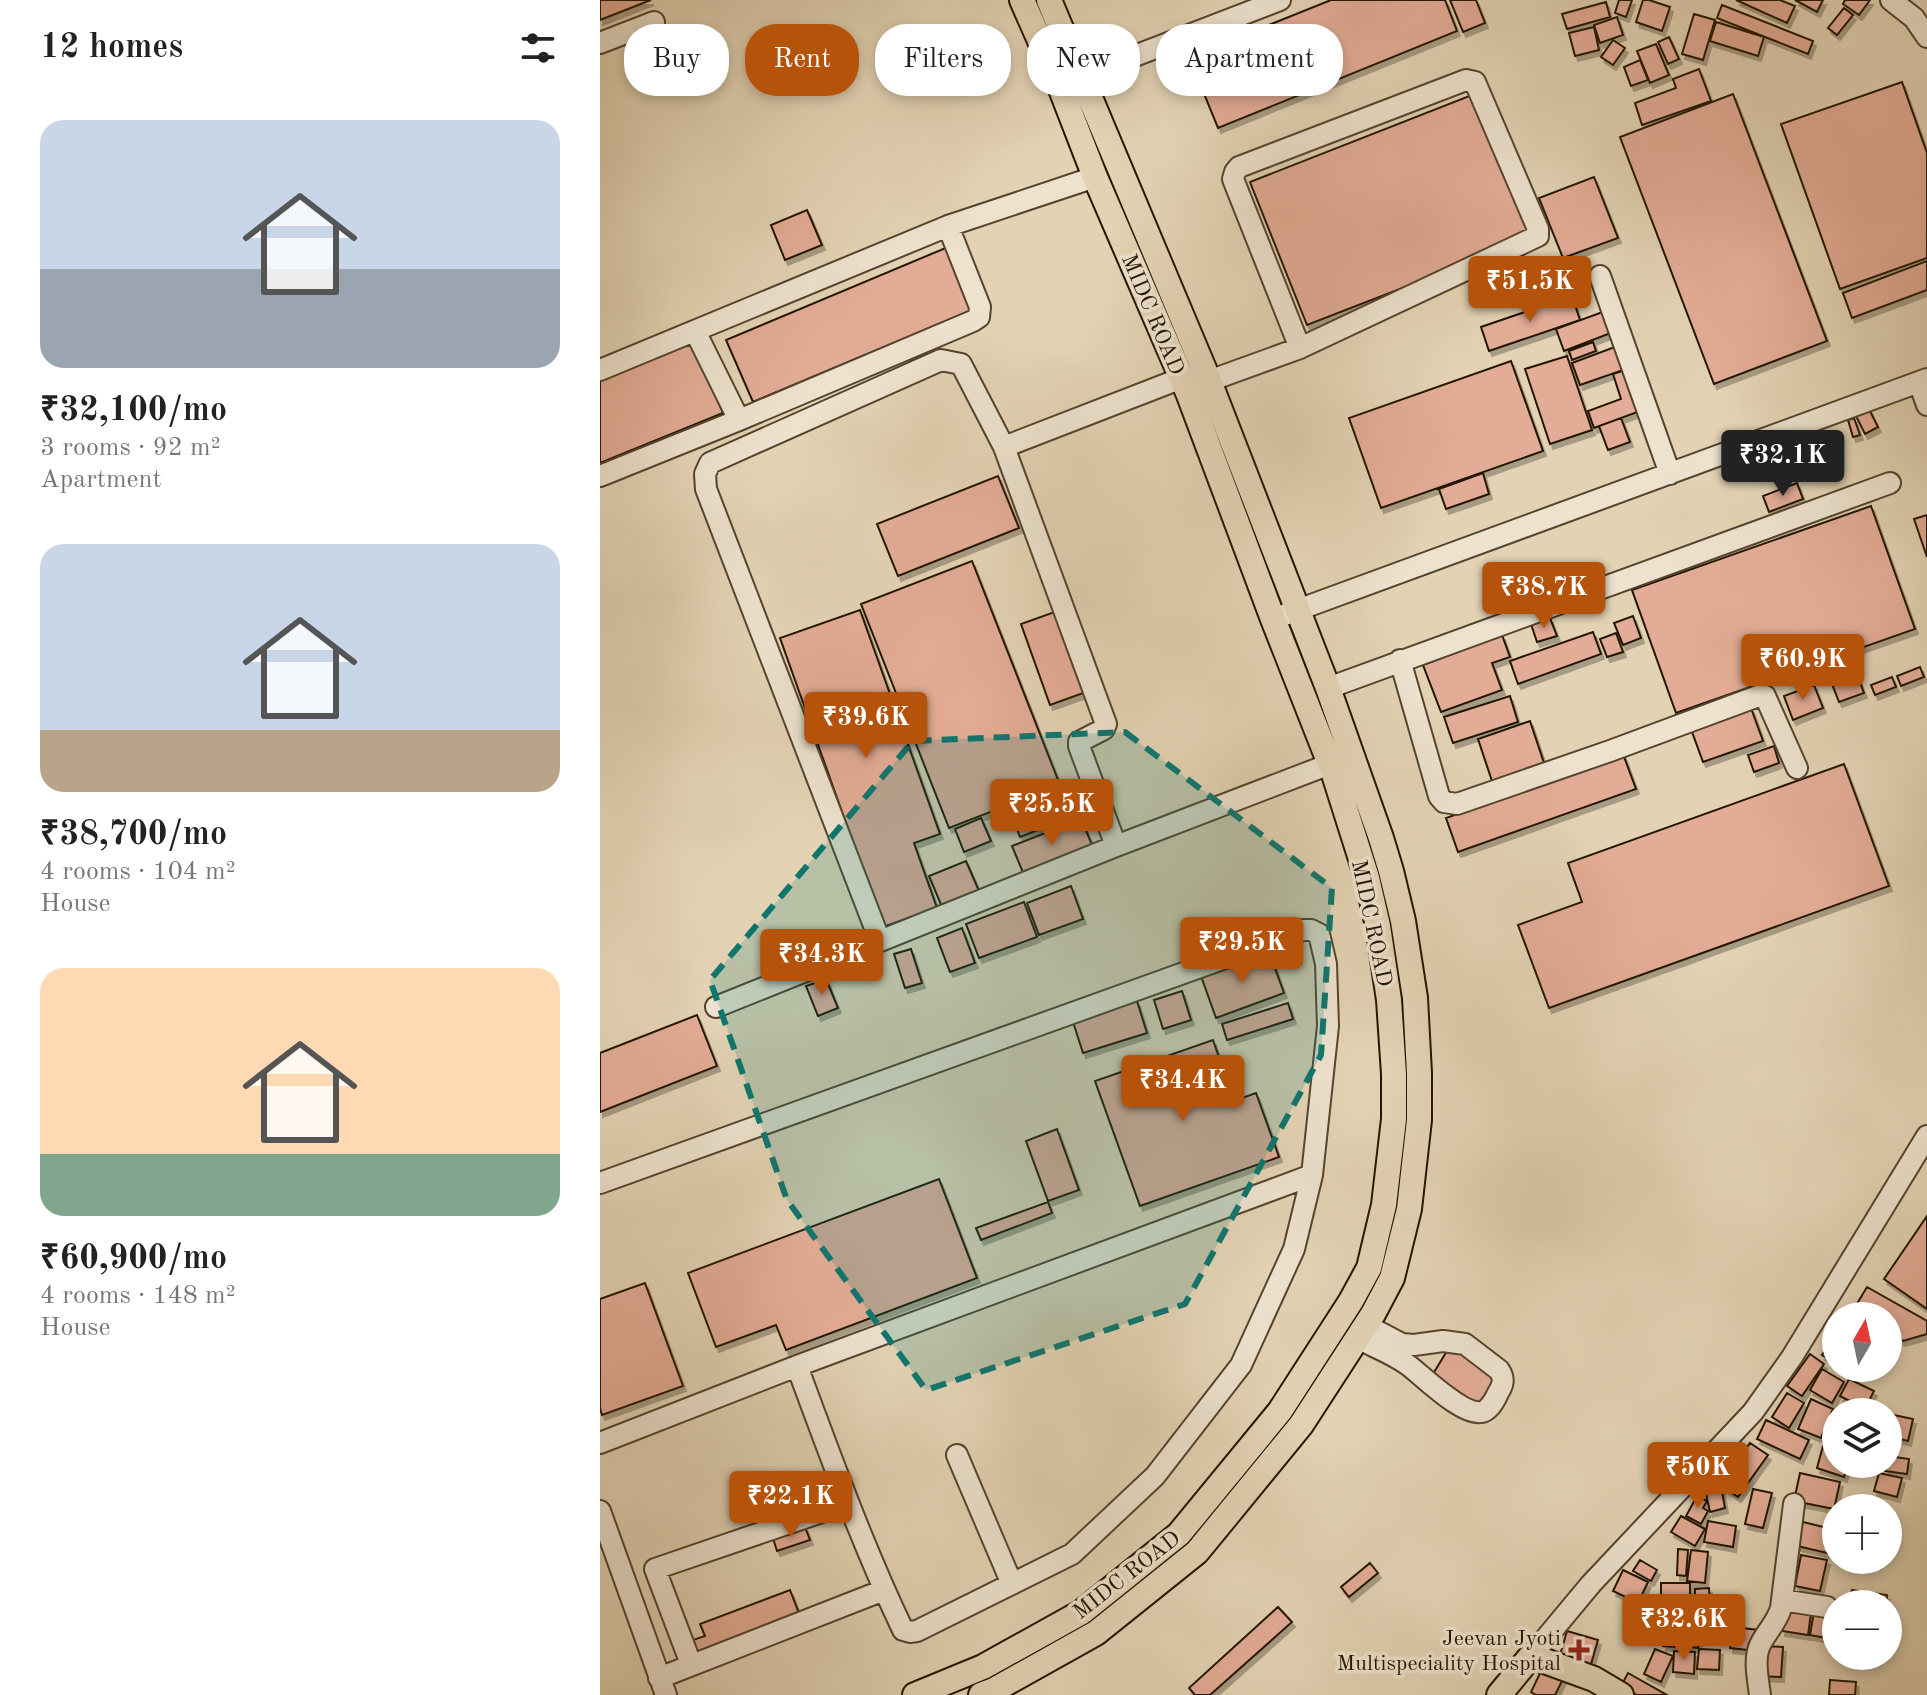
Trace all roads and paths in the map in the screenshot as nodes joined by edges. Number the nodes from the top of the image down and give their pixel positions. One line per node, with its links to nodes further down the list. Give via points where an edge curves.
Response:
1 (1022, 0): 6 (main road, MIDC ROAD)
2 (1049, 0): 7 (main road, MIDC ROAD)
3 (1280, 0): 10 (street)
4 (1891, 0): 8 (street)
5 (654, 22): 9 (street)
6 (1036, 24)
7 (1055, 24)
8 (1927, 37)
9 (600, 43)
10 (1140, 53)
11 (1074, 96): 13 (main road, MIDC ROAD)
12 (1077, 96): 21 (main road, MIDC ROAD)
13 (1095, 177): 14 (street); 19 (main road, MIDC ROAD)
14 (948, 226): 16 (street); 23 (street, via 980,307 979,317)
15 (1600, 276): 25 (street)
16 (695, 331): 18 (street); 23 (street)
17 (1300, 348): 17 (street, via 1233,179 1235,172 1466,80 1475,82 1538,236); 21 (street)
18 (600, 370)
19 (1182, 378): 24 (street); 29 (main road, MIDC ROAD)
20 (1923, 380): 22 (street); 25 (street)
21 (1209, 381): 28 (main road, MIDC ROAD)
22 (1927, 405)
23 (739, 420): 26 (street)
24 (1004, 447): 34 (street, via 1106,724 1079,746); 35 (street, via 961,364 941,360 710,463 705,474 706,489)
25 (1670, 474): 28 (street)
26 (600, 476)
27 (1890, 483): 30 (street)
28 (1296, 610): 29 (street); 31 (main road, MIDC ROAD)
29 (1273, 619): 32 (main road, MIDC ROAD)
30 (1400, 660): 31 (street); 33 (street, via 1444,802 1457,804 1761,695)
31 (1328, 688): 40 (main road, MIDC ROAD, via 1403,921 1419,1073 1409,1209 1392,1278)
32 (1330, 764): 34 (street); 56 (main road, MIDC ROAD, via 1367,878 1389,1000 1394,1119 1384,1205 1369,1268 1280,1411 1179,1534 1082,1612 983,1667)
33 (1797, 768)
34 (1116, 846): 35 (street)
35 (880, 941): 36 (street)
36 (716, 1007)
37 (1927, 1136): 53 (street, via 1753,1412 1591,1584)
38 (1312, 1175): 39 (street, via 1328,1026 1326,964 1319,934 1311,930); 42 (street); 49 (street, via 1294,1249 1241,1365 1155,1476 1072,1554)
39 (600, 1183)
40 (1362, 1332): 41 (street, via 1402,1344); 43 (street); 57 (main road, MIDC ROAD, via 1301,1425 1197,1552 1096,1633)
41 (1433, 1342): 43 (street, via 1436,1349 1426,1368); 43 (street, via 1465,1344 1499,1370 1503,1381 1488,1408 1482,1412 1460,1406)
42 (797, 1366): 44 (street); 46 (street)
43 (1413, 1369)
44 (600, 1443)
45 (957, 1455): 49 (street)
46 (848, 1503): 50 (street); 54 (street, via 655,1569)
47 (1794, 1504): 51 (street)
48 (600, 1511): 55 (street)
49 (1012, 1584): 50 (street, via 910,1632 903,1630)
50 (884, 1590): 54 (street)
51 (1782, 1600): 52 (street); 60 (street, via 1758,1653)
52 (1822, 1606)
53 (1531, 1656): 58 (main road); 59 (main road)
54 (691, 1664): 55 (street)
55 (662, 1686)
56 (915, 1695)
57 (981, 1695)
58 (1499, 1695)
59 (1621, 1695)
60 (1760, 1695)

